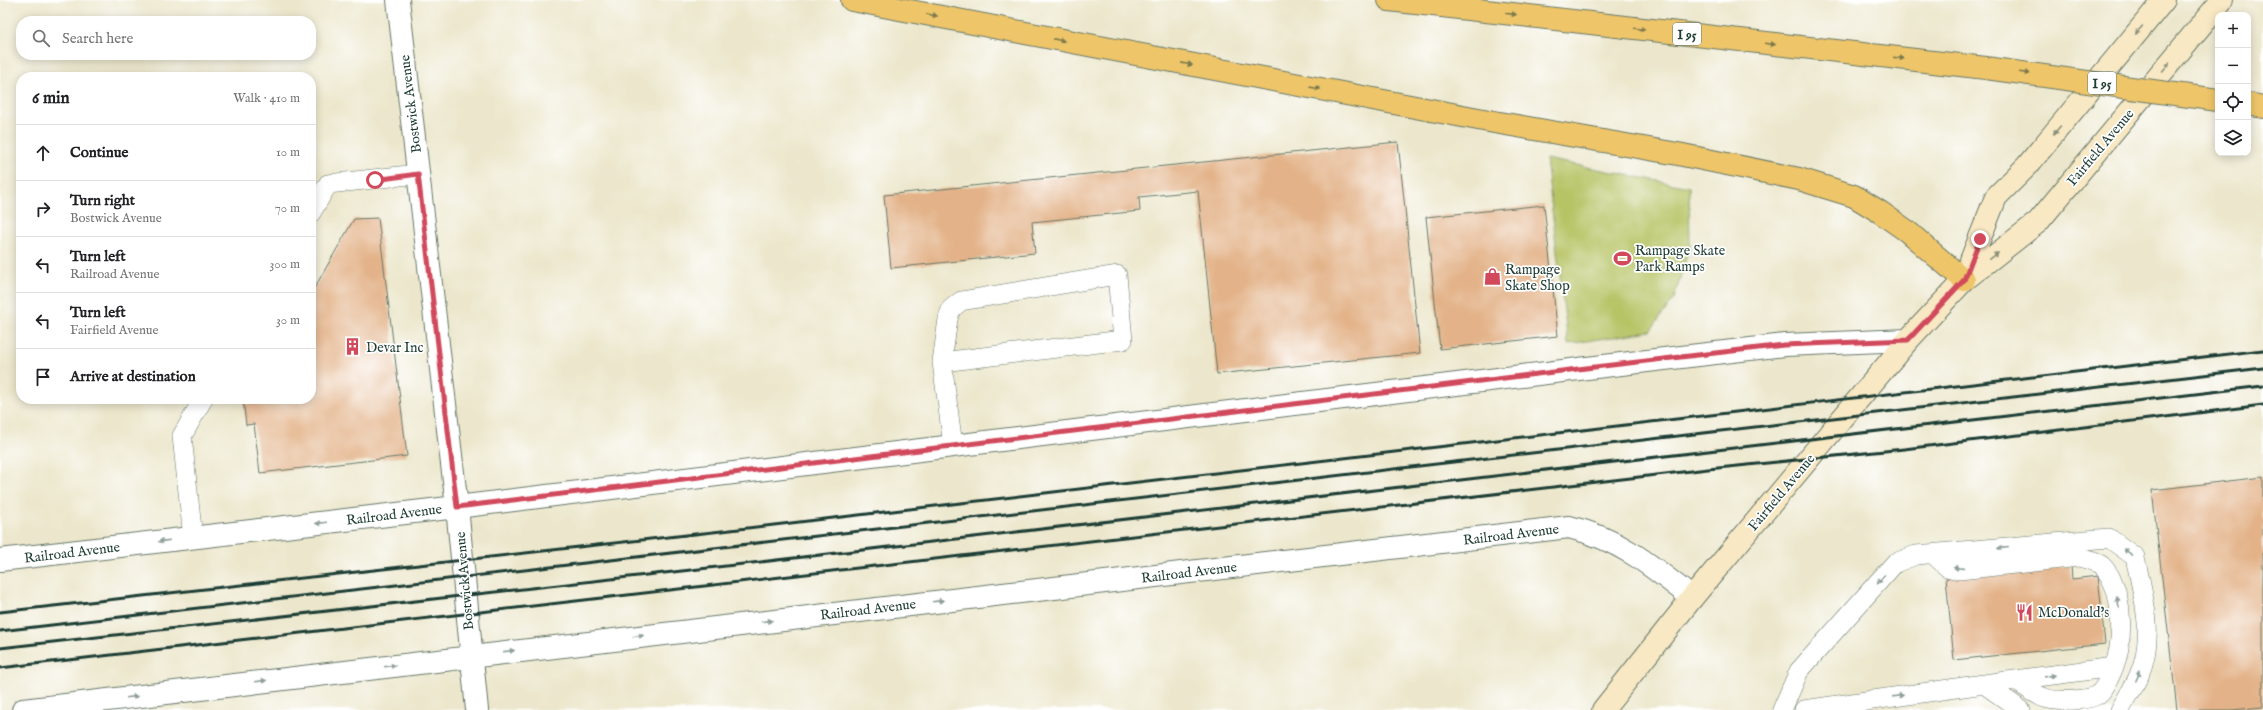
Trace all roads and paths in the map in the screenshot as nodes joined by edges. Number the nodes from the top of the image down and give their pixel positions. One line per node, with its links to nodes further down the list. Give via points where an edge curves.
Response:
1 (398, 0): 9 (street, Bostwick Avenue)
2 (852, 0): 11 (highway, one-way to 11, via 1494,122 1678,154 1799,179 1854,196 1907,231)
3 (1389, 0): 6 (highway, I 95, one-way to 6, bridge, via 1986,68)
4 (2164, 0): 11 (main road, Fairfield Avenue, one-way to 11, via 2027,166 1996,197)
5 (2222, 0): 11 (main road, Fairfield Avenue, one-way to 5, via 2038,222)
6 (2215, 100)
7 (2251, 105): 8 (highway)
8 (2263, 107)
9 (418, 174): 10 (lane, via 328,184); 16 (street, Bostwick Avenue)
10 (316, 204)
11 (1964, 280): 12 (main road, Fairfield Avenue)
12 (1908, 340): 15 (street, Railroad Avenue, via 1784,345); 20 (main road, Fairfield Avenue)
13 (942, 362): 13 (lane, via 951,309 961,301 1117,275 1123,340); 15 (lane)
14 (200, 404): 17 (lane, via 182,436)
15 (954, 446): 16 (street, Railroad Avenue)
16 (457, 507): 17 (street, Railroad Avenue, one-way to 17); 21 (street, Bostwick Avenue)
17 (193, 538): 19 (street, Railroad Avenue, one-way to 19)
18 (1933, 554): 22 (lane, one-way to 18, via 2121,635 2119,606 2113,584 2104,568 2093,560 2079,557 1959,570 1948,567); 28 (lane, one-way to 28, via 1916,555 1895,564 1799,671); 31 (lane, one-way to 18, via 2139,675 2144,660 2149,623 2135,558 2109,538)
19 (0, 560)
20 (1692, 598): 21 (street, Railroad Avenue, one-way to 20, via 1569,527 1617,543); 27 (main road, Fairfield Avenue)
21 (470, 656): 25 (street, Railroad Avenue, one-way to 21); 26 (street, Bostwick Avenue)
22 (2114, 667): 23 (lane, one-way to 22); 23 (lane, via 2108,682 2097,695 2083,699 2053,701)
23 (2016, 681): 24 (lane)
24 (1984, 684): 29 (lane, one-way to 24); 30 (lane)
25 (24, 710)
26 (477, 710)
27 (1603, 710)
28 (1782, 710)
29 (1804, 710)
30 (2021, 710)
31 (2120, 710)

